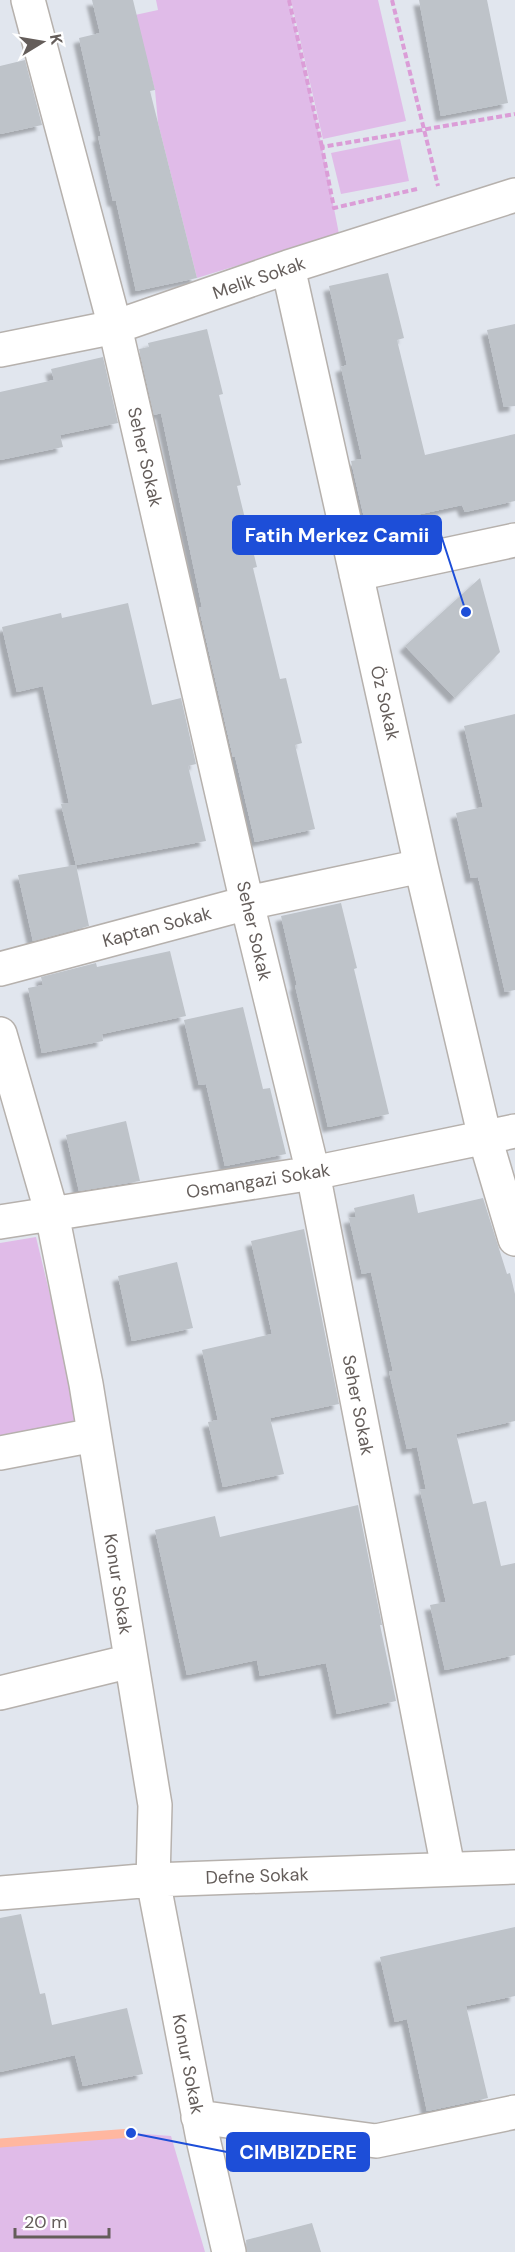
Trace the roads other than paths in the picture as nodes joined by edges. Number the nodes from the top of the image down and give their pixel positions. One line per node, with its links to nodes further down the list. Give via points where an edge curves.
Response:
1 (28, 0): 4 (street, Seher Sokak)
2 (515, 195): 3 (street, Melik Sokak)
3 (288, 267): 4 (street, Melik Sokak); 7 (street, Öz Sokak)
4 (115, 327): 5 (street, Melik Sokak); 9 (street, Seher Sokak)
5 (0, 350)
6 (515, 540): 7 (street)
7 (356, 574): 8 (street, Öz Sokak)
8 (421, 866): 9 (street, Kaptan Sokak); 12 (street, Öz Sokak)
9 (247, 903): 10 (street, Kaptan Sokak); 13 (street, Seher Sokak)
10 (0, 969)
11 (0, 1034): 14 (street, Konur Sokak)
12 (500, 1134): 13 (street, Osmangazi Sokak); 16 (street, Öz Sokak)
13 (313, 1173): 14 (street, Osmangazi Sokak); 22 (street, Seher Sokak)
14 (52, 1214): 15 (street, Osmangazi Sokak); 17 (street, Konur Sokak)
15 (0, 1222)
16 (515, 1239)
17 (94, 1435): 18 (street); 19 (street, Konur Sokak)
18 (0, 1453)
19 (131, 1660): 20 (street); 23 (street, Konur Sokak, via 155,1804)
20 (0, 1693)
21 (515, 1867): 22 (street, Defne Sokak)
22 (448, 1868): 23 (street, Defne Sokak)
23 (153, 1880): 24 (street, Defne Sokak); 26 (street, Konur Sokak)
24 (0, 1893)
25 (515, 2112): 26 (street, via 376,2141)
26 (200, 2128): 27 (street, Konur Sokak)
27 (229, 2252)

